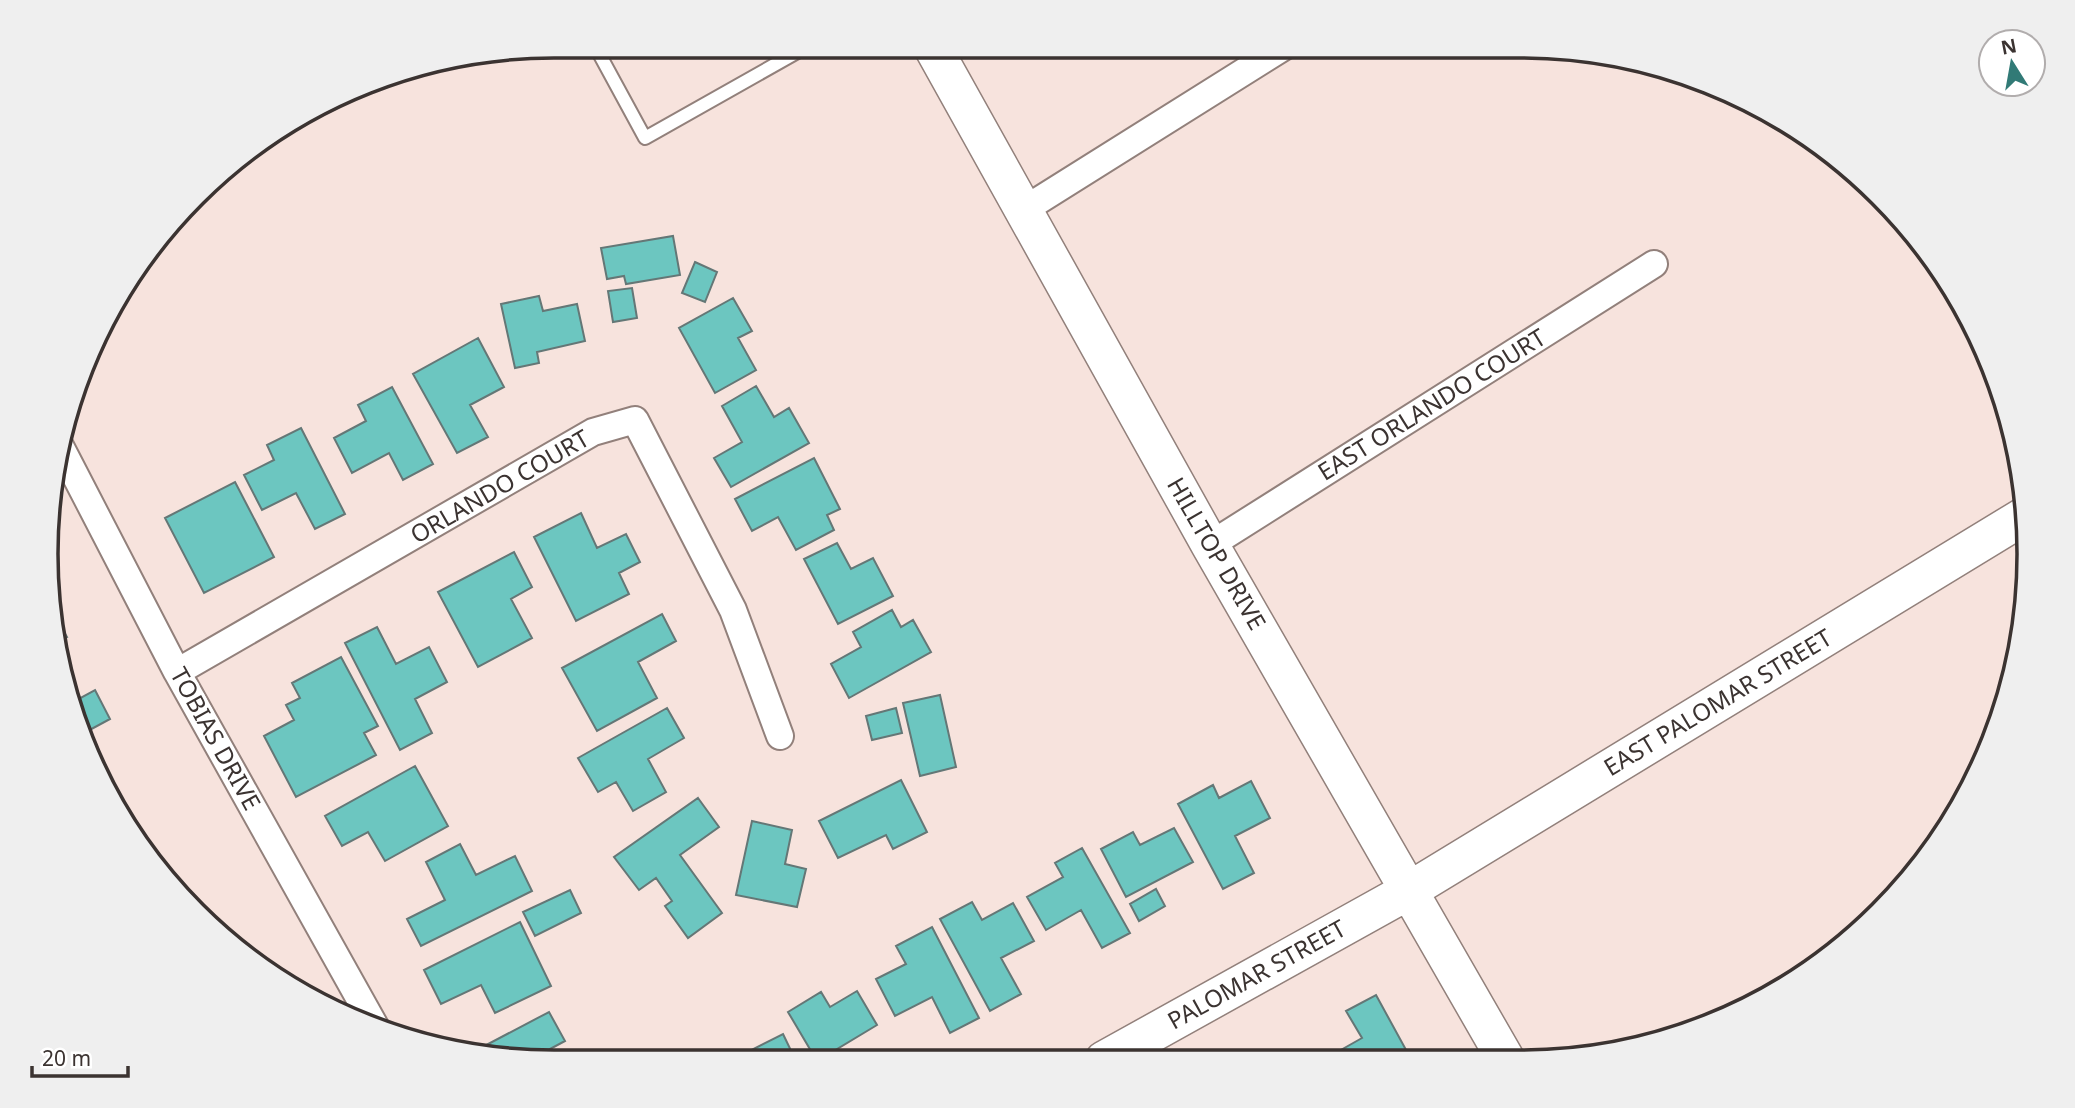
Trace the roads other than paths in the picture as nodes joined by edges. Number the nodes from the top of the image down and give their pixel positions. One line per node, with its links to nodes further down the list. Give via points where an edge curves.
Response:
1 (602, 58): 2 (lane, via 645,138)
2 (787, 58)
3 (939, 58): 5 (main road, HILLTOP DRIVE)
4 (1266, 58): 5 (street)
5 (1022, 211): 9 (main road, HILLTOP DRIVE)
6 (1654, 264): 9 (street, EAST ORLANDO COURT)
7 (67, 459): 10 (street, TOBIAS DRIVE)
8 (2016, 521): 12 (main road, EAST PALOMAR STREET)
9 (1210, 545): 12 (main road, HILLTOP DRIVE)
10 (177, 672): 11 (street, ORLANDO COURT, via 593,432 635,420 733,610); 13 (street, TOBIAS DRIVE)
11 (780, 736)
12 (1410, 890): 14 (main road, PALOMAR STREET); 15 (main road, HILLTOP DRIVE)
13 (368, 1014)
14 (1122, 1050)
15 (1500, 1050)

